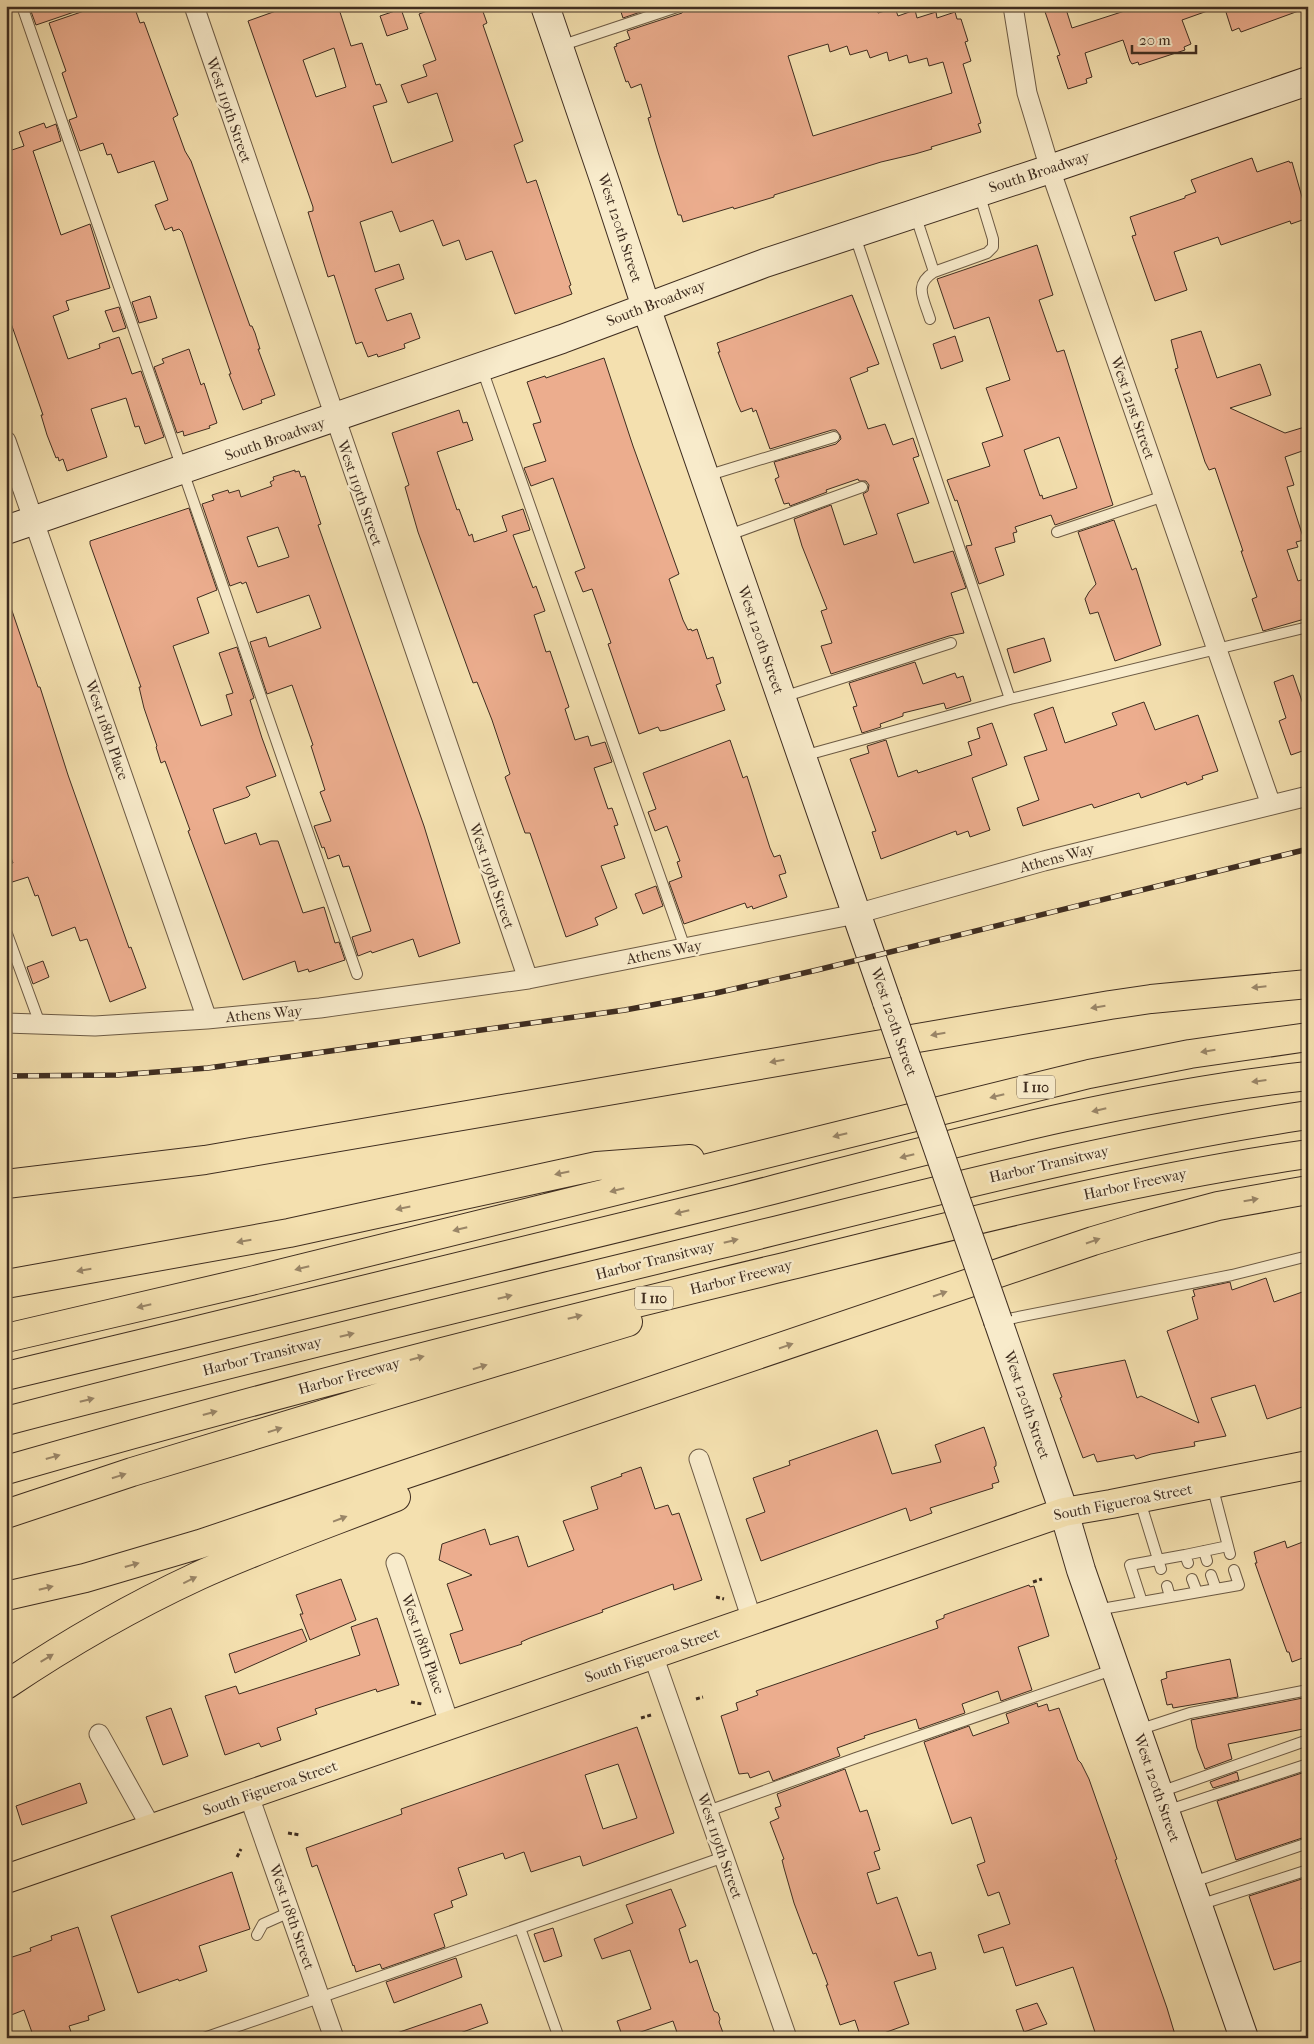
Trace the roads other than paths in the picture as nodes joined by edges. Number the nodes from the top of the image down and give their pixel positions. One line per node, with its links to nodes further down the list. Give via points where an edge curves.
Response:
1 (22, 6): 19 (lane)
2 (194, 6): 16 (street, West 119th Street)
3 (545, 6): 6 (street, West 120th Street)
4 (680, 6): 6 (lane)
5 (1013, 6): 8 (street, West 121st Street, via 1028,93)
6 (559, 46): 13 (street, West 120th Street)
7 (1308, 81): 8 (street, South Broadway)
8 (1050, 169): 9 (street, South Broadway); 22 (street, West 121st Street)
9 (978, 192): 10 (street, South Broadway); 12 (lane, via 993,248)
10 (914, 213): 11 (street, South Broadway); 12 (lane)
11 (853, 232): 13 (street, South Broadway); 31 (lane)
12 (934, 272): 14 (lane, via 925,277 921,288)
13 (646, 307): 15 (street, South Broadway); 20 (street, West 120th Street)
14 (930, 319)
15 (481, 367): 16 (street, South Broadway); 37 (lane)
16 (334, 418): 19 (street, South Broadway); 39 (street, West 119th Street)
17 (834, 437): 20 (lane)
18 (6, 441): 23 (street, West 118th Place)
19 (182, 470): 23 (street, South Broadway); 38 (lane)
20 (705, 476): 26 (street, West 120th Street)
21 (862, 487): 26 (lane)
22 (1164, 496): 25 (lane); 29 (street, West 121st Street)
23 (34, 521): 24 (street, South Broadway); 41 (street, West 118th Place)
24 (6, 530)
25 (1057, 532)
26 (726, 536): 30 (street, West 120th Street)
27 (1308, 627): 29 (lane)
28 (951, 642): 30 (lane)
29 (1217, 649): 31 (lane); 34 (street, West 121st Street)
30 (781, 698): 32 (street, West 120th Street)
31 (1010, 699): 32 (lane)
32 (801, 757): 35 (street, West 120th Street)
33 (1308, 796): 34 (street, Athens Way)
34 (1271, 805): 35 (street, Athens Way, via 1044,861)
35 (856, 914): 37 (street, Athens Way); 54 (street, West 120th Street, bridge)
36 (6, 931): 43 (lane)
37 (685, 948): 39 (street, Athens Way)
38 (357, 974)
39 (528, 979): 41 (street, Athens Way, via 320,1008)
40 (1308, 984): 49 (main road, one-way to 49, via 1102,1006 204,1160)
41 (207, 1019): 43 (street, Athens Way, via 95,1026)
42 (6, 1023): 43 (street, Athens Way)
43 (40, 1024)
44 (1308, 1037): 47 (main road, I 110, one-way to 47, via 1190,1054 1089,1074)
45 (1308, 1076): 57 (main road, one-way to 57, via 1138,1101)
46 (1308, 1115): 58 (main road, Harbor Transitway, one-way to 46, via 1062,1160 1205,1131)
47 (766, 1153): 53 (main road, one-way to 53, via 596,1166 289,1232); 55 (main road, I 110, one-way to 55, via 255,1280)
48 (1308, 1154): 51 (main road, Harbor Freeway / I 110, via 1143,1182)
49 (6, 1184)
50 (1308, 1190): 56 (main road, one-way to 50, via 1134,1228 1218,1206)
51 (907, 1237): 61 (main road, Harbor Freeway / I 110, one-way to 51, via 526,1329); 65 (main road, one-way to 51, via 132,1472)
52 (1308, 1256): 54 (lane, via 1222,1277)
53 (6, 1284)
54 (998, 1321): 64 (street, West 120th Street)
55 (6, 1338)
56 (740, 1362): 74 (main road, one-way to 56, via 85,1578 200,1544); 81 (main road, one-way to 56, via 102,1625 198,1576)
57 (6, 1376)
58 (6, 1421)
59 (699, 1459): 78 (street)
60 (1308, 1466): 62 (main road, South Figueroa Street)
61 (6, 1470)
62 (1212, 1484): 63 (main road, South Figueroa Street); 67 (lane, via 1229,1550)
63 (1139, 1499): 64 (main road, South Figueroa Street); 67 (lane)
64 (1064, 1512): 77 (street, West 120th Street); 78 (main road, South Figueroa Street)
65 (6, 1514)
66 (396, 1563): 83 (street, West 118th Place)
67 (1160, 1564): 76 (lane, via 1130,1565)
68 (1234, 1570): 72 (lane, via 1239,1585)
69 (1211, 1575): 72 (lane)
70 (1192, 1579): 73 (lane)
71 (1167, 1586): 75 (lane)
72 (1216, 1589): 73 (lane)
73 (1197, 1592): 75 (lane)
74 (6, 1596)
75 (1170, 1597): 76 (lane)
76 (1142, 1602): 77 (lane)
77 (1095, 1611): 80 (street, West 120th Street)
78 (752, 1620): 79 (main road, South Figueroa Street)
79 (653, 1655): 83 (main road, South Figueroa Street); 90 (street, West 119th Street)
80 (1115, 1669): 84 (street, West 120th Street); 90 (lane)
81 (6, 1685)
82 (1308, 1690): 84 (lane, via 1190,1713)
83 (450, 1726): 88 (main road, South Figueroa Street)
84 (1137, 1731): 89 (street, West 120th Street)
85 (99, 1734): 91 (street)
86 (1308, 1740): 89 (lane)
87 (1308, 1764): 89 (lane)
88 (249, 1796): 91 (main road, South Figueroa Street); 97 (street, West 118th Street)
89 (1162, 1802): 96 (street, West 120th Street)
90 (708, 1811): 93 (street, West 119th Street)
91 (152, 1829): 95 (main road, South Figueroa Street)
92 (1308, 1844): 96 (lane)
93 (724, 1857): 98 (lane); 104 (street, West 119th Street)
94 (1308, 1870): 96 (lane)
95 (6, 1879)
96 (1194, 1894): 105 (street, West 120th Street)
97 (290, 1912): 99 (lane, via 263,1924); 100 (street, West 118th Street)
98 (520, 1928): 100 (lane); 103 (lane)
99 (257, 1935)
100 (320, 1998): 101 (lane); 102 (street, West 118th Street)
101 (204, 2038)
102 (334, 2038)
103 (559, 2038)
104 (787, 2038)
105 (1244, 2038)

